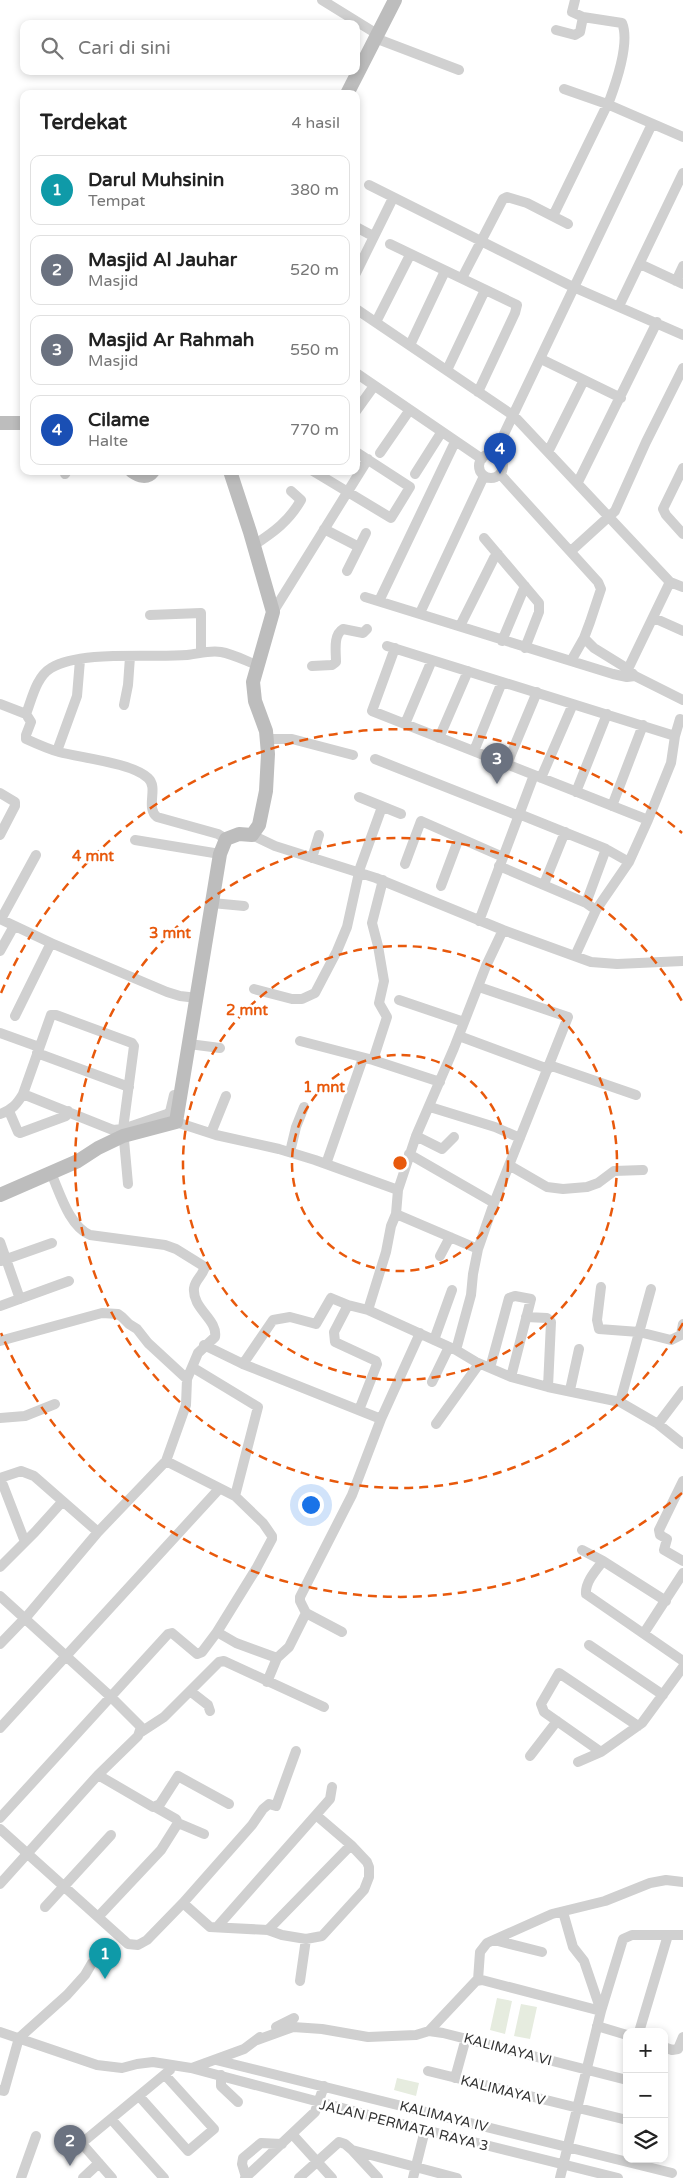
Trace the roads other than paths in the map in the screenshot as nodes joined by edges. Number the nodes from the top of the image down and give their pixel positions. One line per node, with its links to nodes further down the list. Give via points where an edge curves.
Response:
1 (322, 0): 5 (street)
2 (395, 0): 8 (street)
3 (575, 0): 4 (street, via 572,12)
4 (583, 17): 7 (street, via 578,34); 14 (street, via 622,23 625,31 617,80)
5 (352, 20)
6 (360, 25): 8 (street)
7 (556, 30)
8 (376, 36): 9 (street); 10 (street)
9 (360, 68)
10 (459, 70)
11 (356, 75): 13 (street)
12 (564, 89): 14 (street)
13 (349, 90)
14 (607, 104): 15 (street); 20 (street)
15 (652, 124): 16 (street); 33 (street)
16 (683, 137)
17 (683, 173): 28 (street)
18 (369, 185): 19 (street)
19 (393, 198): 23 (street); 24 (street)
20 (553, 216): 21 (street); 24 (street, via 508,197 503,199)
21 (568, 224)
22 (360, 229): 23 (street)
23 (373, 236): 27 (street)
24 (481, 241): 31 (street); 33 (street)
25 (390, 244): 26 (street)
26 (410, 255): 30 (street); 37 (street)
27 (360, 264)
28 (640, 264): 32 (street); 35 (street)
29 (683, 266): 32 (street)
30 (445, 271): 31 (street); 40 (street)
31 (462, 278): 34 (street)
32 (680, 282)
33 (575, 288): 35 (street); 41 (street)
34 (485, 290): 43 (street); 47 (street, via 518,307)
35 (619, 306): 38 (street)
36 (360, 312): 37 (street)
37 (376, 322): 40 (street)
38 (657, 322): 39 (street); 48 (street)
39 (683, 335)
40 (410, 345): 43 (street)
41 (541, 359): 45 (street); 51 (street)
42 (683, 368): 73 (street)
43 (447, 370): 47 (street)
44 (360, 376): 46 (street)
45 (584, 380): 48 (street); 56 (street)
46 (374, 386): 49 (street); 50 (street)
47 (478, 392): 51 (street)
48 (621, 398): 70 (street)
49 (360, 406)
50 (409, 410): 54 (street); 57 (street)
51 (514, 416): 56 (street); 59 (street)
52 (0, 423): 53 (street)
53 (20, 423)
54 (441, 433): 55 (street); 64 (street)
55 (455, 442): 61 (street); 87 (street)
56 (548, 452): 70 (street)
57 (380, 453)
58 (360, 454): 60 (street)
59 (494, 455): 61 (street); 65 (street, via 502,461)
60 (368, 459): 63 (street); 72 (street, via 408,485 410,490 393,517 389,518)
61 (482, 459): 69 (street, via 479,468)
62 (683, 468): 76 (street, via 663,509)
63 (360, 471)
64 (415, 474)
65 (500, 474): 69 (street, via 492,478); 80 (street)
66 (231, 475): 78 (street)
67 (319, 475): 72 (street)
68 (357, 475): 72 (street)
69 (484, 476): 89 (street)
70 (578, 482): 73 (street)
71 (291, 491): 78 (street, via 301,500 292,516)
72 (346, 492): 74 (street)
73 (610, 516): 80 (street); 83 (street)
74 (324, 529): 79 (street); 88 (street)
75 (366, 532): 79 (street)
76 (683, 534)
77 (484, 538): 81 (street)
78 (254, 546): 88 (street)
79 (358, 547): 82 (street)
80 (571, 551): 95 (street, via 601,589)
81 (498, 554): 84 (street); 92 (street)
82 (346, 571)
83 (670, 582): 85 (street); 91 (street)
84 (525, 586): 96 (street); 97 (street, via 540,607)
85 (683, 587)
86 (364, 597): 87 (street)
87 (379, 601): 89 (street)
88 (273, 612): 103 (street)
89 (420, 613): 92 (street)
90 (150, 616): 98 (street, via 201,613)
91 (654, 618): 94 (street); 106 (street)
92 (460, 626): 96 (street)
93 (367, 629): 104 (street, via 362,632 340,631 336,662)
94 (683, 631)
95 (584, 638): 102 (street); 106 (street)
96 (502, 641): 97 (street)
97 (525, 648): 102 (street)
98 (201, 652): 99 (street); 103 (street, via 222,652)
99 (130, 657): 100 (street); 112 (street)
100 (80, 660): 113 (street, via 62,663 45,672); 121 (street, via 76,696)
101 (432, 660): 105 (street); 116 (street); 116 (street, via 391,647 372,711)
102 (571, 661): 106 (street, via 613,674)
103 (257, 665): 120 (street, via 254,701)
104 (312, 666)
105 (468, 671): 107 (street); 119 (street)
106 (631, 673): 109 (street)
107 (502, 682): 108 (street); 122 (street)
108 (537, 692): 111 (street); 125 (street)
109 (683, 700)
110 (0, 704): 113 (street)
111 (573, 704): 114 (street); 126 (street)
112 (124, 705)
113 (26, 714): 121 (street, via 31,722 26,739)
114 (607, 714): 117 (street); 127 (street)
115 (680, 719): 118 (street)
116 (405, 724): 119 (street)
117 (643, 726): 118 (street); 130 (street)
118 (675, 736): 134 (street, via 671,763)
119 (439, 738): 122 (street)
120 (268, 739): 123 (street, via 292,739); 137 (street, via 266,791 259,825)
121 (57, 751): 140 (street, via 134,769 152,784 153,814)
122 (474, 751): 125 (street)
123 (353, 755)
124 (376, 759): 133 (street)
125 (507, 764): 126 (street)
126 (537, 777): 127 (street); 133 (street)
127 (576, 792): 130 (street)
128 (0, 793): 136 (street, via 15,802)
129 (359, 797): 131 (street)
130 (612, 806): 134 (street)
131 (382, 807): 132 (street); 149 (street)
132 (401, 814)
133 (519, 815): 135 (street); 146 (street)
134 (648, 820): 147 (street)
135 (565, 832): 142 (street); 151 (street)
136 (0, 835)
137 (252, 835): 140 (street, via 239,834); 145 (street)
138 (319, 835): 145 (street)
139 (459, 838): 146 (street); 148 (street, via 421,822); 152 (street)
140 (226, 839): 143 (street)
141 (135, 840): 143 (street)
142 (606, 849): 147 (street); 153 (street)
143 (220, 854): 154 (street)
144 (36, 855): 157 (street)
145 (312, 858): 149 (street)
146 (501, 862): 151 (street); 158 (street)
147 (629, 862): 156 (street)
148 (405, 864)
149 (359, 872): 150 (street); 166 (street, via 347,926 315,993 302,999 292,999)
150 (383, 880): 158 (street); 178 (street, via 372,923 384,981 379,1004 387,1017)
151 (544, 884): 153 (street)
152 (441, 886)
153 (586, 903): 156 (street)
154 (212, 904): 155 (street); 167 (street)
155 (244, 906)
156 (596, 910): 163 (street)
157 (0, 919): 159 (street)
158 (479, 921): 160 (street)
159 (14, 926): 161 (street); 162 (street)
160 (503, 930): 163 (street); 165 (street)
161 (51, 943): 167 (street); 169 (street)
162 (0, 951)
163 (575, 956): 164 (street, via 597,963)
164 (683, 961)
165 (479, 987): 170 (street); 179 (street, via 568,1017)
166 (254, 989)
167 (192, 997): 175 (street)
168 (399, 1000): 170 (street)
169 (15, 1016)
170 (464, 1022): 173 (street)
171 (187, 1025): 190 (street, via 170,1112)
172 (0, 1033): 177 (street)
173 (459, 1036): 179 (street); 180 (street)
174 (300, 1041): 178 (street)
175 (189, 1044): 176 (street); 189 (street)
176 (220, 1048)
177 (38, 1050): 181 (street); 181 (street, via 50,1017 54,1015 132,1043); 182 (street)
178 (368, 1059): 180 (street); 197 (street)
179 (548, 1067): 183 (street); 194 (street)
180 (440, 1082): 186 (street)
181 (129, 1087): 190 (street)
182 (24, 1094): 187 (street); 188 (street, via 17,1104)
183 (636, 1095)
184 (226, 1096): 191 (street)
185 (304, 1107): 195 (street)
186 (430, 1108): 192 (street); 194 (street, via 496,1127)
187 (68, 1111): 188 (street, via 66,1116 20,1133); 190 (street)
188 (4, 1112)
189 (176, 1122): 190 (street); 191 (street)
190 (123, 1133): 200 (street, via 78,1162); 201 (street)
191 (211, 1133): 195 (street)
192 (416, 1136): 193 (street, via 442,1149); 196 (street)
193 (454, 1137)
194 (520, 1138): 198 (street)
195 (290, 1152): 197 (street)
196 (410, 1154): 202 (street); 204 (street)
197 (326, 1164): 202 (street)
198 (509, 1165): 199 (street, via 547,1187 563,1190 598,1183 614,1171); 204 (street)
199 (643, 1170)
200 (51, 1174): 203 (street); 226 (street, via 68,1211 83,1232 165,1244 204,1267 194,1288 194,1296 216,1332 213,1340)
201 (128, 1184)
202 (398, 1190): 205 (street)
203 (0, 1194)
204 (494, 1203): 209 (street)
205 (396, 1214): 206 (street); 219 (street)
206 (450, 1237): 209 (street); 210 (street)
207 (0, 1242): 211 (street)
208 (52, 1244): 211 (street)
209 (478, 1250): 227 (street, via 471,1295)
210 (440, 1256)
211 (3, 1261): 216 (street)
212 (69, 1281): 216 (street)
213 (601, 1287): 222 (street, via 598,1329)
214 (452, 1290): 224 (street)
215 (651, 1290): 222 (street)
216 (20, 1299): 218 (street)
217 (348, 1305): 219 (street); 229 (street, via 330,1298 316,1324 290,1317 273,1320); 241 (street, via 334,1332 335,1342 376,1360 377,1364)
218 (0, 1306)
219 (368, 1310): 223 (street)
220 (526, 1317): 232 (street, via 531,1300 510,1297); 233 (street); 236 (street, via 551,1321)
221 (683, 1324): 222 (street, via 680,1335 671,1340)
222 (640, 1332): 239 (street)
223 (420, 1333): 224 (street); 243 (street)
224 (434, 1340): 227 (street)
225 (0, 1341): 234 (street, via 102,1314 118,1314)
226 (204, 1345): 229 (street); 231 (street)
227 (453, 1349): 230 (street); 235 (street)
228 (579, 1349): 237 (street)
229 (243, 1364): 243 (street)
230 (479, 1364): 232 (street); 244 (street)
231 (192, 1367): 234 (street); 251 (street, via 258,1407)
232 (490, 1368): 233 (street)
233 (511, 1377): 236 (street)
234 (187, 1379): 247 (street, via 186,1405)
235 (432, 1382)
236 (548, 1387): 237 (street)
237 (570, 1390): 239 (street)
238 (683, 1391): 245 (street)
239 (620, 1402): 245 (street)
240 (55, 1404): 242 (street, via 25,1416)
241 (361, 1405)
242 (0, 1418)
243 (382, 1419): 262 (street, via 352,1494 300,1597)
244 (436, 1424)
245 (658, 1424): 246 (street)
246 (683, 1444)
247 (166, 1461): 250 (street); 253 (street)
248 (0, 1480): 252 (street, via 21,1471 34,1476); 254 (street)
249 (683, 1481): 257 (street, via 659,1530 660,1535 667,1539 664,1550)
250 (219, 1489): 251 (street); 269 (street)
251 (235, 1496): 264 (street, via 263,1523 272,1539)
252 (62, 1502): 253 (street); 254 (street)
253 (98, 1532): 263 (street)
254 (25, 1542): 258 (street)
255 (582, 1550): 256 (street)
256 (603, 1561): 261 (street); 266 (street, via 589,1582 586,1594)
257 (683, 1561)
258 (0, 1567)
259 (683, 1573): 261 (street)
260 (0, 1596): 263 (street)
261 (666, 1600): 266 (street)
262 (306, 1613): 265 (street); 270 (street, via 289,1647)
263 (25, 1618): 267 (street); 269 (street)
264 (217, 1632): 270 (street, via 236,1643); 276 (street, via 197,1654 172,1633 168,1634)
265 (342, 1632)
266 (644, 1633): 271 (street)
267 (0, 1644)
268 (589, 1645): 275 (street)
269 (66, 1657): 276 (street); 281 (street)
270 (277, 1658): 273 (street)
271 (683, 1661)
272 (683, 1667): 275 (street)
273 (267, 1682): 274 (street, via 224,1661 219,1662); 277 (street)
274 (190, 1691): 278 (street); 282 (street, via 164,1717)
275 (663, 1695): 280 (street)
276 (111, 1697): 282 (street, via 141,1727); 292 (street)
277 (324, 1707)
278 (210, 1711)
279 (557, 1721): 280 (street, via 544,1712 541,1704 559,1673); 284 (street); 285 (street)
280 (638, 1726): 284 (street)
281 (0, 1728)
282 (141, 1732): 287 (street)
283 (296, 1751): 302 (street, via 276,1806 269,1804 263,1809)
284 (601, 1752): 286 (street)
285 (530, 1756)
286 (578, 1762)
287 (98, 1775): 290 (street, via 146,1805); 298 (street)
288 (332, 1787): 291 (street, via 330,1799)
289 (229, 1804): 290 (street, via 178,1776)
290 (156, 1807): 293 (street)
291 (316, 1815): 297 (street); 306 (street)
292 (0, 1818)
293 (178, 1823): 295 (street); 305 (street, via 161,1850)
294 (0, 1829): 298 (street)
295 (204, 1834)
296 (111, 1835): 301 (street)
297 (351, 1845): 307 (street); 310 (street, via 367,1862 367,1884 328,1931 322,1936)
298 (29, 1854): 300 (street); 301 (street)
299 (683, 1882): 304 (street, via 666,1880 650,1883 604,1901)
300 (0, 1884)
301 (63, 1886): 303 (street); 305 (street)
302 (183, 1903): 305 (street, via 147,1940 136,1945 128,1944); 306 (street, via 207,1926)
303 (45, 1907)
304 (563, 1912): 311 (street); 316 (street, via 573,1947 584,1961)
305 (98, 1917)
306 (217, 1927): 307 (street)
307 (268, 1930): 310 (street)
308 (683, 1935): 309 (street)
309 (668, 1936): 316 (street, via 632,1935 623,1939); 319 (street)
310 (306, 1939): 315 (street)
311 (494, 1940): 312 (street); 314 (street, via 480,1952)
312 (542, 1952)
313 (92, 1963): 324 (street, via 67,1995)
314 (478, 1980): 316 (street); 320 (street)
315 (300, 1981)
316 (601, 2011): 318 (street)
317 (294, 2018): 326 (street)
318 (597, 2026): 322 (street); 331 (street)
319 (640, 2028)
320 (429, 2031): 325 (street, KALIMAYA VI); 326 (street, via 416,2035 368,2037 322,2028 293,2027)
321 (0, 2032): 324 (street, JALAN PERMATA RAYA 3)
322 (623, 2034)
323 (683, 2037): 327 (street, via 678,2049)
324 (18, 2038): 329 (street, JALAN PERMATA RAYA 3, via 97,2065 122,2068 153,2062); 340 (street, via 4,2091)
325 (466, 2038): 331 (street, KALIMAYA VI); 335 (street)
326 (257, 2040): 328 (street)
327 (668, 2049)
328 (216, 2060): 330 (street); 337 (street, KALIMAYA IV)
329 (174, 2064): 330 (street, JALAN PERMATA RAYA 3); 333 (street)
330 (191, 2068): 334 (street, JALAN PERMATA RAYA 3)
331 (586, 2070): 336 (street, KALIMAYA VI); 346 (street)
332 (428, 2071): 335 (street, KALIMAYA V)
333 (165, 2075): 341 (street); 341 (street, via 214,2129 188,2151)
334 (220, 2075): 342 (street, JALAN PERMATA RAYA 3); 344 (street, via 220,2086)
335 (455, 2078): 346 (street, KALIMAYA V)
336 (623, 2079)
337 (299, 2080): 338 (street, KALIMAYA IV); 342 (street)
338 (312, 2083): 339 (street, KALIMAYA IV); 343 (street)
339 (324, 2086): 345 (street); 353 (street, KALIMAYA IV)
340 (0, 2090)
341 (139, 2096): 347 (street)
342 (294, 2096): 343 (street, JALAN PERMATA RAYA 3)
343 (307, 2100): 345 (street, JALAN PERMATA RAYA 3)
344 (238, 2102)
345 (320, 2103): 349 (street, JALAN PERMATA RAYA 3); 350 (street)
346 (577, 2108): 348 (street, KALIMAYA V); 353 (street)
347 (111, 2119): 356 (street, via 83,2142); 364 (street)
348 (623, 2119)
349 (425, 2130): 357 (street, JALAN PERMATA RAYA 3); 358 (street)
350 (293, 2134): 352 (street); 355 (street)
351 (36, 2136): 361 (street)
352 (282, 2144): 365 (street); 365 (street, via 261,2143 243,2158)
353 (568, 2147): 357 (street); 359 (street, KALIMAYA IV)
354 (352, 2150): 355 (street, via 339,2142); 358 (street); 368 (street)
355 (318, 2162): 366 (street); 367 (street)
356 (99, 2164): 362 (street); 363 (street)
357 (563, 2165): 370 (street); 371 (street, JALAN PERMATA RAYA 3)
358 (416, 2167): 360 (street); 369 (street)
359 (672, 2173)
360 (451, 2177)
361 (21, 2178)
362 (83, 2178)
363 (112, 2178)
364 (164, 2178)
365 (245, 2178)
366 (299, 2178)
367 (332, 2178)
368 (378, 2178)
369 (413, 2178)
370 (560, 2178)
371 (618, 2178)

